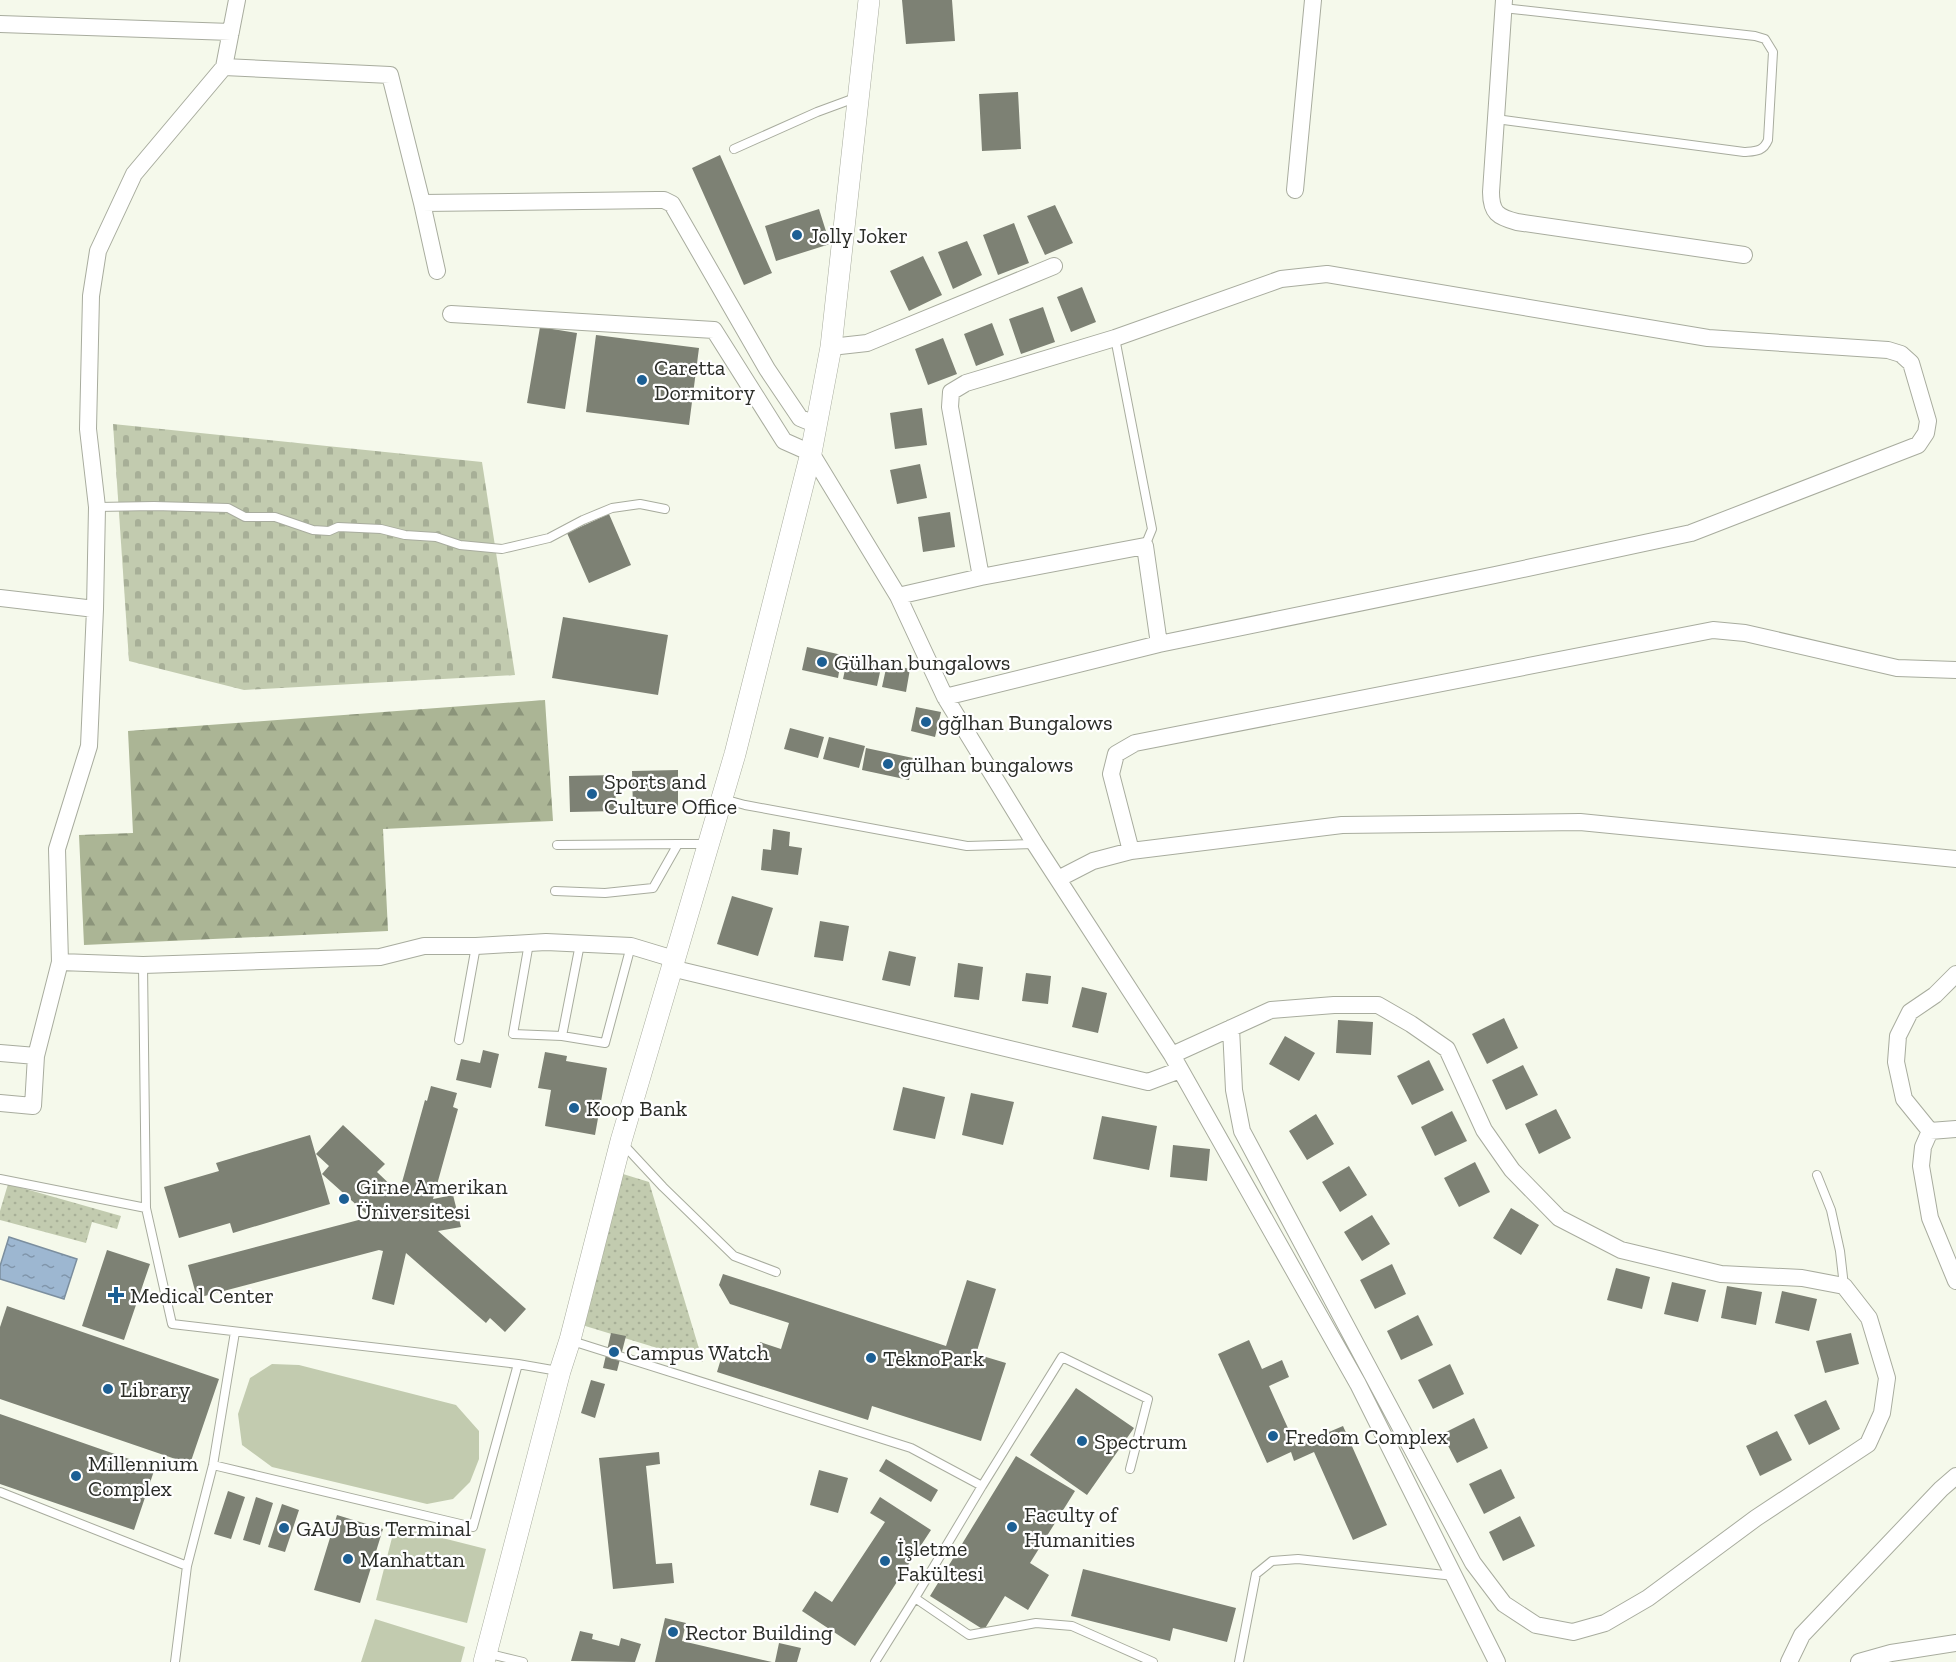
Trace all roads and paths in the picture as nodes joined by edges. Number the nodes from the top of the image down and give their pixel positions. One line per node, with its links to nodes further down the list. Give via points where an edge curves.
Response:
1 (237, 0): 6 (street)
2 (869, 0): 8 (street)
3 (1313, 0): 11 (street)
4 (1504, 4): 9 (street); 9 (lane, via 1765,39 1773,52 1768,140 1759,151 1744,152)
5 (0, 24): 6 (street)
6 (231, 32): 7 (street)
7 (224, 67): 12 (street, via 390,75); 21 (street, via 134,174 98,250 91,296 88,429)
8 (859, 96): 10 (lane); 18 (street)
9 (1496, 119): 13 (street, via 1491,203 1502,218)
10 (734, 149)
11 (1295, 190)
12 (422, 203): 15 (street); 19 (street, via 657,200 672,204 767,369 800,418)
13 (1744, 255)
14 (1054, 266): 18 (street, via 867,343)
15 (437, 271)
16 (451, 314): 20 (street, via 714,330 784,441)
17 (1115, 338): 23 (lane, via 1152,529); 24 (street, via 966,383 951,392 950,407); 28 (street, via 1281,279 1327,274 1708,338 1888,350 1911,363 1928,421 1918,445 1691,533)
18 (831, 347): 19 (street)
19 (817, 425): 20 (street)
20 (811, 453): 25 (street); 31 (street)
21 (97, 507): 22 (lane, via 228,508 245,517 274,517 313,530 381,529 502,549 549,538 612,508 640,504); 27 (street)
22 (665, 509)
23 (1145, 546): 24 (street); 28 (street)
24 (981, 577): 25 (street)
25 (898, 596): 30 (street)
26 (0, 598): 27 (street)
27 (95, 609): 44 (street, via 89,746 57,849)
28 (1159, 644): 30 (street)
29 (1956, 670): 36 (street, via 1897,668 1746,633 1713,630 1135,742 1116,754 1111,774)
30 (945, 697): 34 (street)
31 (723, 799): 33 (street); 34 (lane, via 967,846)
32 (678, 844): 33 (lane); 35 (lane); 39 (lane, via 653,888 605,894)
33 (709, 844): 45 (street)
34 (1035, 844): 38 (street)
35 (557, 845)
36 (1131, 851): 37 (street, via 1342,825 1580,822); 38 (street, via 1093,861)
37 (1956, 859)
38 (1058, 879): 52 (street)
39 (555, 891)
40 (529, 943): 41 (street); 42 (street); 49 (lane, via 513,1034)
41 (580, 944): 43 (street); 49 (lane)
42 (476, 946): 46 (street, via 424,946 380,957); 50 (lane)
43 (631, 946): 45 (street); 49 (lane, via 605,1043)
44 (60, 962): 46 (street); 53 (street)
45 (672, 964): 54 (street, via 1148,1082); 58 (street)
46 (142, 965): 61 (lane)
47 (1956, 974): 57 (street, via 1910,1012 1898,1036 1896,1062 1904,1099)
48 (1231, 1028): 52 (street); 64 (street, via 1271,1010 1378,1005 1447,1049 1484,1130 1512,1170 1559,1218 1621,1250 1665,1261 1721,1274 1802,1278); 64 (street, via 1234,1090 1242,1131 1473,1563 1504,1604 1536,1625 1573,1632 1605,1623 1648,1598 1756,1518 1868,1444 1882,1413 1887,1378 1869,1318)
49 (562, 1036)
50 (459, 1040)
51 (0, 1053): 53 (street)
52 (1172, 1055): 54 (street)
53 (36, 1056): 55 (street, via 33,1106)
54 (1180, 1070): 75 (street, via 1358,1384)
55 (0, 1103)
56 (1956, 1129): 57 (street)
57 (1930, 1131): 63 (street, via 1923,1147 1922,1166 1930,1218)
58 (621, 1141): 62 (lane, via 734,1256); 66 (street)
59 (1817, 1175): 64 (lane, via 1831,1210)
60 (0, 1180): 61 (lane)
61 (146, 1208): 65 (lane, via 172,1324)
62 (776, 1272)
63 (1956, 1281)
64 (1844, 1286)
65 (235, 1332): 67 (lane); 69 (lane)
66 (570, 1341): 68 (street); 72 (lane, via 911,1448)
67 (518, 1364): 68 (lane); 69 (lane, via 473,1527)
68 (560, 1371): 78 (street)
69 (213, 1465): 74 (lane)
70 (1130, 1469): 72 (lane, via 1148,1399 1062,1357)
71 (1956, 1476): 85 (street, via 1802,1635)
72 (981, 1486): 76 (lane)
73 (0, 1492): 74 (lane)
74 (187, 1566): 79 (lane)
75 (1454, 1576): 83 (lane, via 1298,1559 1272,1561 1256,1574); 84 (street)
76 (915, 1598): 81 (lane); 82 (lane, via 969,1635 1036,1623 1072,1626)
77 (1956, 1643): 86 (street)
78 (485, 1657): 80 (lane)
79 (175, 1662)
80 (523, 1662)
81 (875, 1662)
82 (1153, 1662)
83 (1239, 1662)
84 (1497, 1662)
85 (1789, 1662)
86 (1859, 1662)

